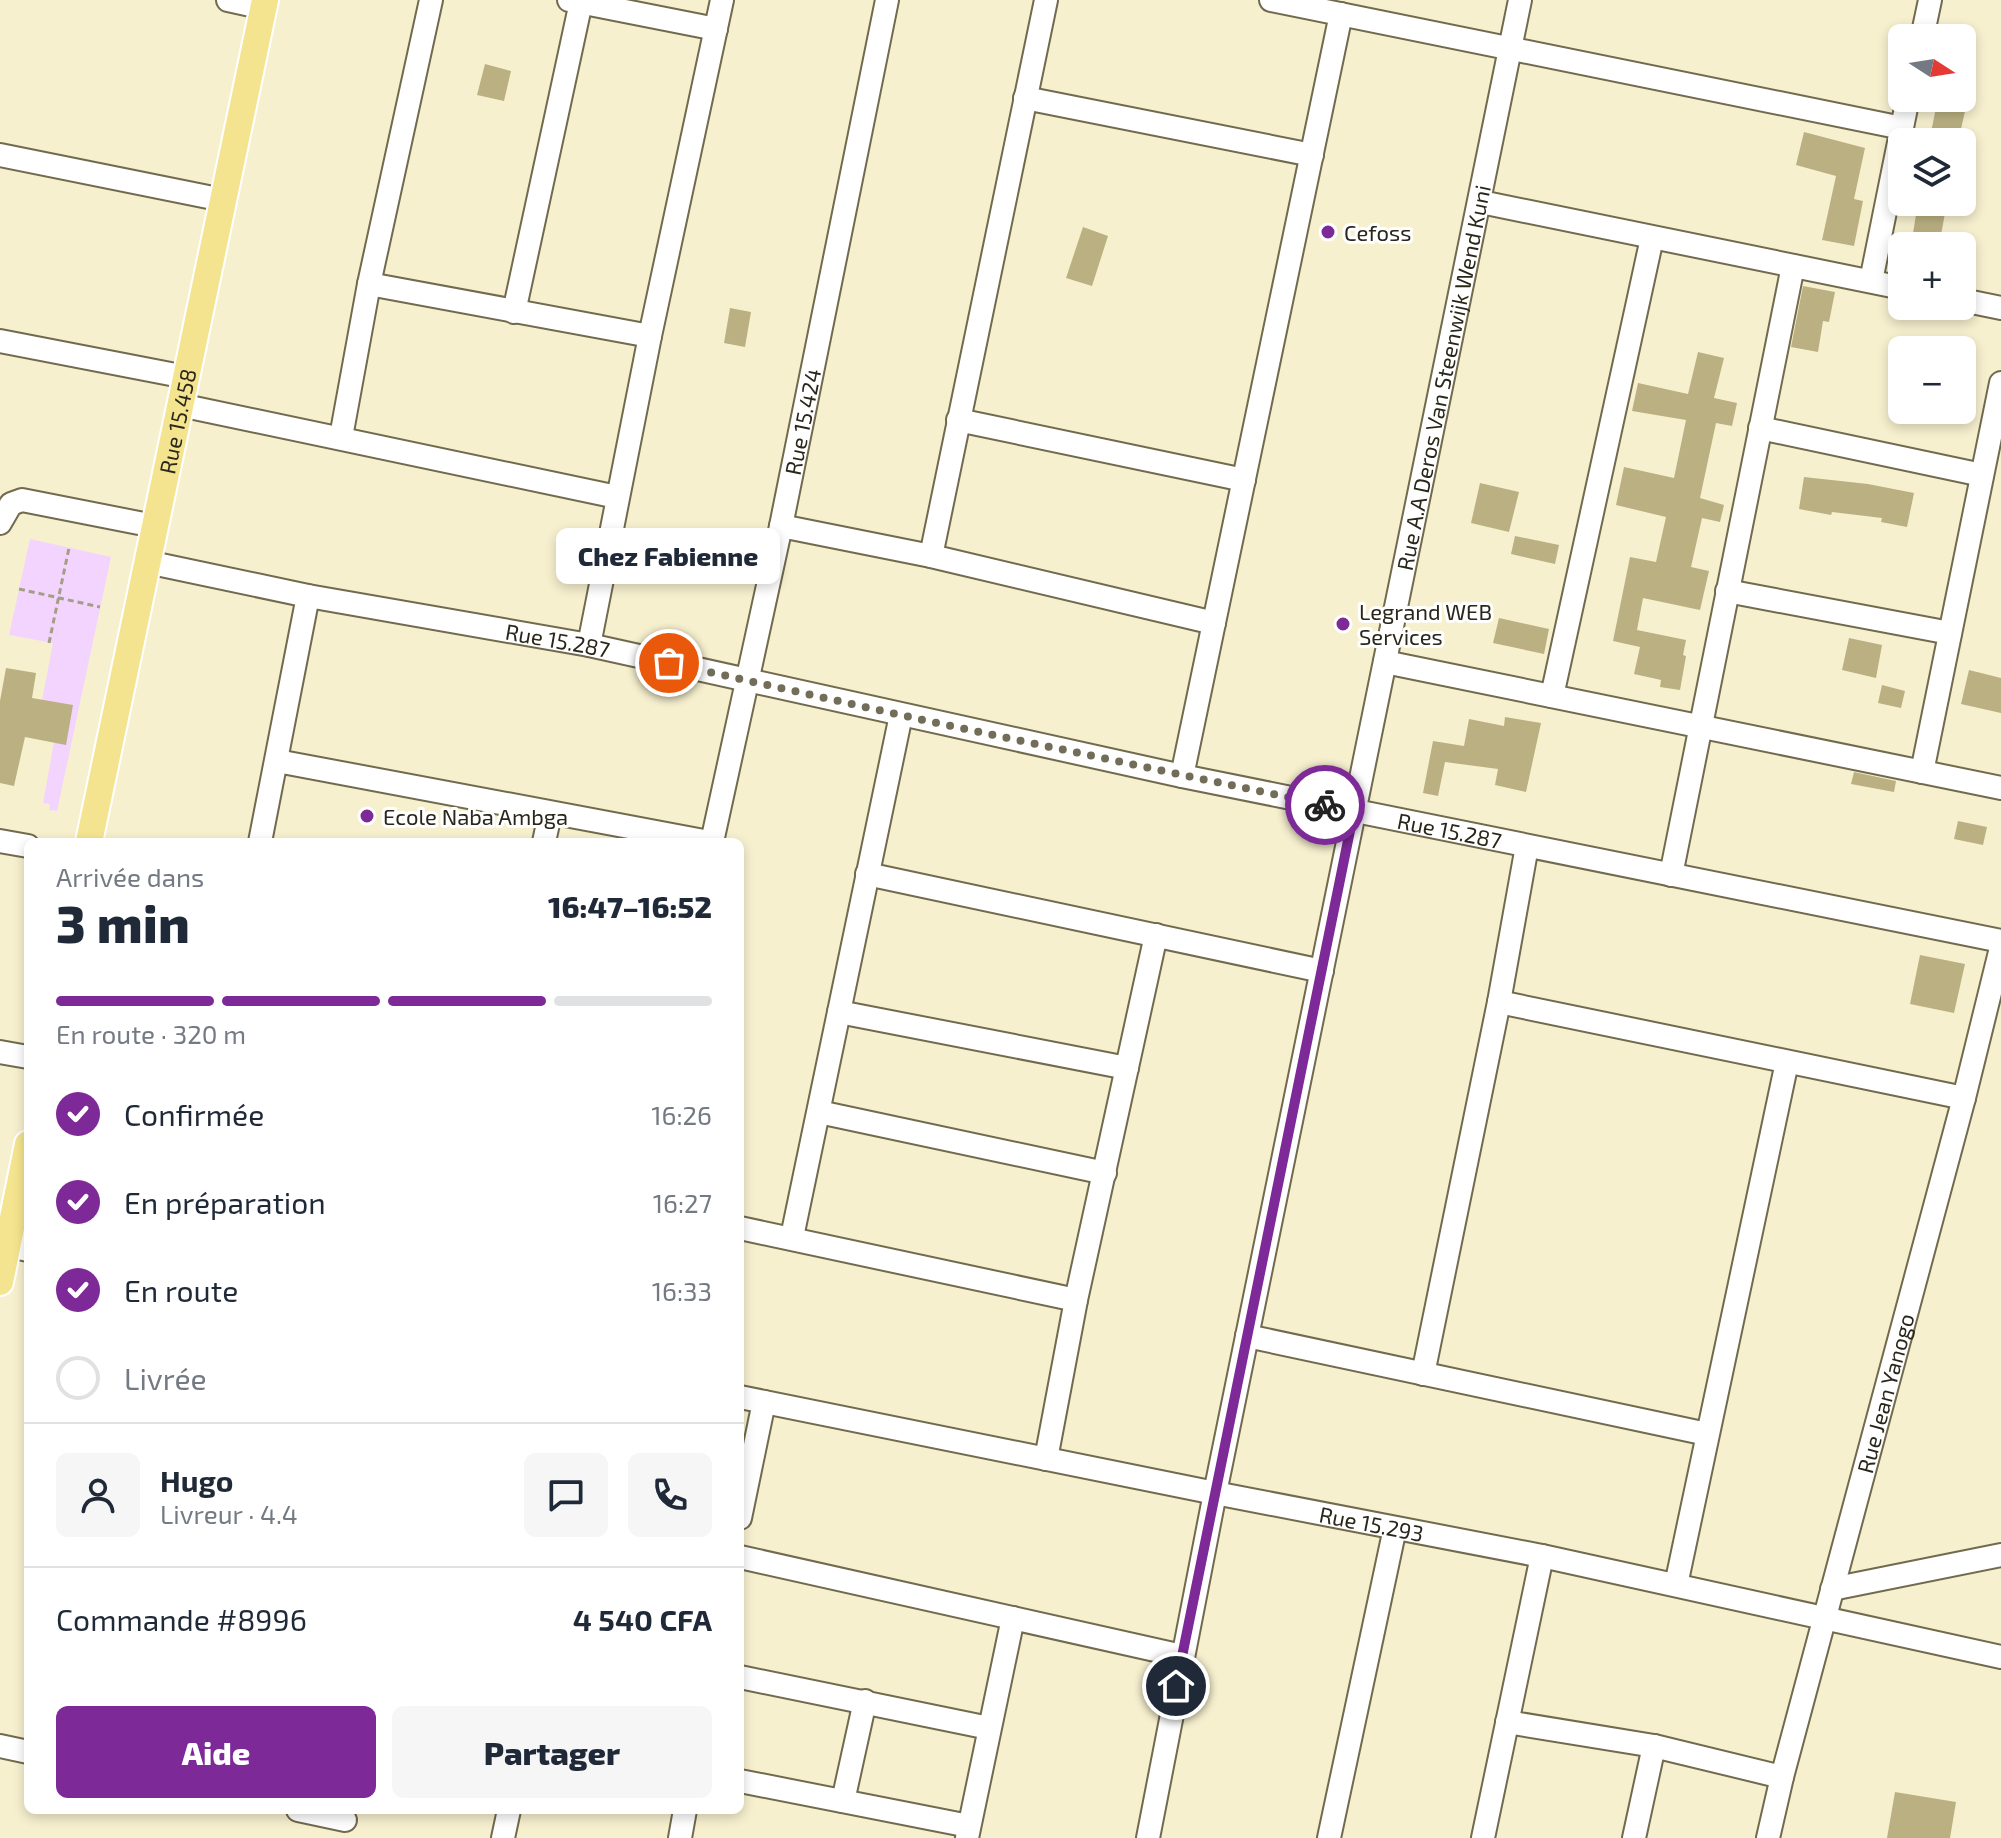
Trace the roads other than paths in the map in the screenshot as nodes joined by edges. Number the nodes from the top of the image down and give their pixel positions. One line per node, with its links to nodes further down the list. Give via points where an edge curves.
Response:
1 (228, 0): 10 (street)
2 (431, 0): 26 (street)
3 (722, 0): 13 (street)
4 (887, 0): 44 (street, Rue 15.424)
5 (1046, 0): 15 (street)
6 (1271, 0): 11 (street)
7 (1520, 0): 14 (street, Rue A.A Deros Van Steenwijk Wend Kuni)
8 (1930, 0): 12 (street)
9 (575, 1): 13 (street); 30 (street)
10 (265, 4): 21 (main road, Rue 15.458)
11 (1341, 14): 14 (street); 19 (street)
12 (1925, 24)
13 (716, 29): 31 (street)
14 (1510, 49): 17 (street); 22 (street, Rue A.A Deros Van Steenwijk Wend Kuni)
15 (1025, 98): 19 (street); 36 (street)
16 (1905, 112): 17 (street)
17 (1902, 128)
18 (0, 155): 21 (street)
19 (1312, 155): 40 (street)
20 (1888, 197): 25 (street)
21 (223, 200): 33 (main road, Rue 15.458)
22 (1481, 202): 23 (street); 52 (street, Rue A.A Deros Van Steenwijk Wend Kuni)
23 (1652, 238): 24 (street); 54 (street)
24 (1793, 266): 25 (street); 37 (street)
25 (1871, 281): 27 (street)
26 (369, 284): 30 (street); 38 (street)
27 (1888, 285)
28 (1976, 303): 29 (street)
29 (2001, 308)
30 (514, 312): 31 (street)
31 (650, 336): 41 (street)
32 (0, 341): 33 (street)
33 (186, 377): 35 (main road, Rue 15.458)
34 (2001, 383): 39 (street)
35 (180, 405): 38 (street); 43 (main road, Rue 15.458)
36 (958, 420): 40 (street); 45 (street)
37 (1760, 428): 39 (street); 47 (street)
38 (341, 437): 41 (street)
39 (1982, 475): 50 (street)
40 (1244, 480): 49 (street)
41 (617, 497): 51 (street)
42 (0, 523): 43 (street, via 11,504 22,500)
43 (154, 526): 46 (main road, Rue 15.458)
44 (781, 526): 45 (street); 53 (street, Rue 15.424)
45 (931, 556): 49 (street)
46 (147, 562): 48 (street, Rue 15.287); 63 (main road, Rue 15.458)
47 (1727, 591): 50 (street); 56 (street)
48 (308, 596): 51 (street, Rue 15.287); 57 (street)
49 (1214, 623): 59 (street)
50 (1950, 633): 58 (street)
51 (589, 645): 53 (street, Rue 15.287)
52 (1385, 662): 54 (street); 61 (street, Rue A.A Deros Van Steenwijk Wend Kuni)
53 (749, 680): 55 (street, Rue 15.287); 67 (street, Rue 15.424)
54 (1552, 696): 56 (street)
55 (901, 715): 59 (street, Rue 15.287); 71 (street)
56 (1700, 726): 58 (street); 72 (street)
57 (277, 761): 62 (street); 64 (street)
58 (1922, 772): 60 (street)
59 (1182, 776): 61 (street, Rue 15.287)
60 (2001, 788)
61 (1354, 811): 70 (street, Rue 15.287); 76 (street, Rue A.A Deros Van Steenwijk Wend Kuni)
62 (550, 814): 65 (street); 66 (street)
63 (90, 838)
64 (261, 838)
65 (545, 838)
66 (687, 838)
67 (711, 838)
68 (0, 841): 69 (street)
69 (24, 845)
70 (1527, 846): 72 (street, Rue 15.287); 77 (street)
71 (867, 874): 73 (street); 78 (street)
72 (1671, 875): 74 (street, Rue 15.287)
73 (1156, 935): 76 (street); 82 (street)
74 (2001, 941)
75 (2001, 948): 83 (street, Rue Jean Yanogo)
76 (1322, 971): 92 (street, Rue A.A Deros Van Steenwijk Wend Kuni)
77 (1499, 1002): 81 (street); 93 (street)
78 (839, 1012): 82 (street); 84 (street)
79 (0, 1052): 80 (street)
80 (24, 1056)
81 (1787, 1062): 83 (street); 96 (street)
82 (1127, 1068): 86 (street)
83 (1964, 1098): 105 (street, Rue Jean Yanogo)
84 (819, 1112): 86 (street); 88 (street)
85 (24, 1170): 89 (main road)
86 (1105, 1173): 91 (street)
87 (744, 1229): 88 (street)
88 (792, 1237): 91 (street)
89 (12, 1246): 90 (main road)
90 (0, 1282)
91 (1076, 1300): 97 (street)
92 (1247, 1336): 93 (street); 98 (street, Rue A.A Deros Van Steenwijk Wend Kuni)
93 (1423, 1374): 96 (street)
94 (744, 1398): 95 (street, Rue 15.293)
95 (764, 1402): 97 (street, Rue 15.293); 99 (street)
96 (1707, 1434): 104 (street)
97 (1046, 1459): 98 (street, Rue 15.293)
98 (1215, 1493): 100 (street, Rue 15.293); 108 (street, Rue A.A Deros Van Steenwijk Wend Kuni)
99 (744, 1499)
100 (1395, 1528): 102 (street, Rue 15.293); 128 (street)
101 (2001, 1555): 105 (street)
102 (1542, 1556): 104 (street, Rue 15.293); 112 (street)
103 (744, 1558): 107 (street)
104 (1676, 1585): 106 (street, Rue 15.293)
105 (1832, 1589): 106 (street, Rue Jean Yanogo)
106 (1825, 1617): 109 (street, Rue 15.293); 117 (street, Rue Jean Yanogo)
107 (1013, 1618): 108 (street); 113 (street)
108 (1182, 1656): 127 (street, Rue A.A Deros Van Steenwijk Wend Kuni)
109 (2001, 1657)
110 (744, 1678): 111 (street)
111 (865, 1701): 113 (street); 119 (street)
112 (1507, 1722): 115 (street); 129 (street)
113 (989, 1728): 124 (street)
114 (0, 1746): 116 (street)
115 (1654, 1746): 117 (street); 130 (street)
116 (24, 1751)
117 (1782, 1777): 131 (street, Rue Jean Yanogo)
118 (744, 1782): 119 (street)
119 (843, 1801): 124 (street)
120 (312, 1814): 123 (street)
121 (508, 1814): 125 (street)
122 (684, 1814): 126 (street)
123 (345, 1823)
124 (968, 1832)
125 (503, 1838)
126 (680, 1838)
127 (1148, 1838)
128 (1329, 1838)
129 (1483, 1838)
130 (1634, 1838)
131 (1768, 1838)

